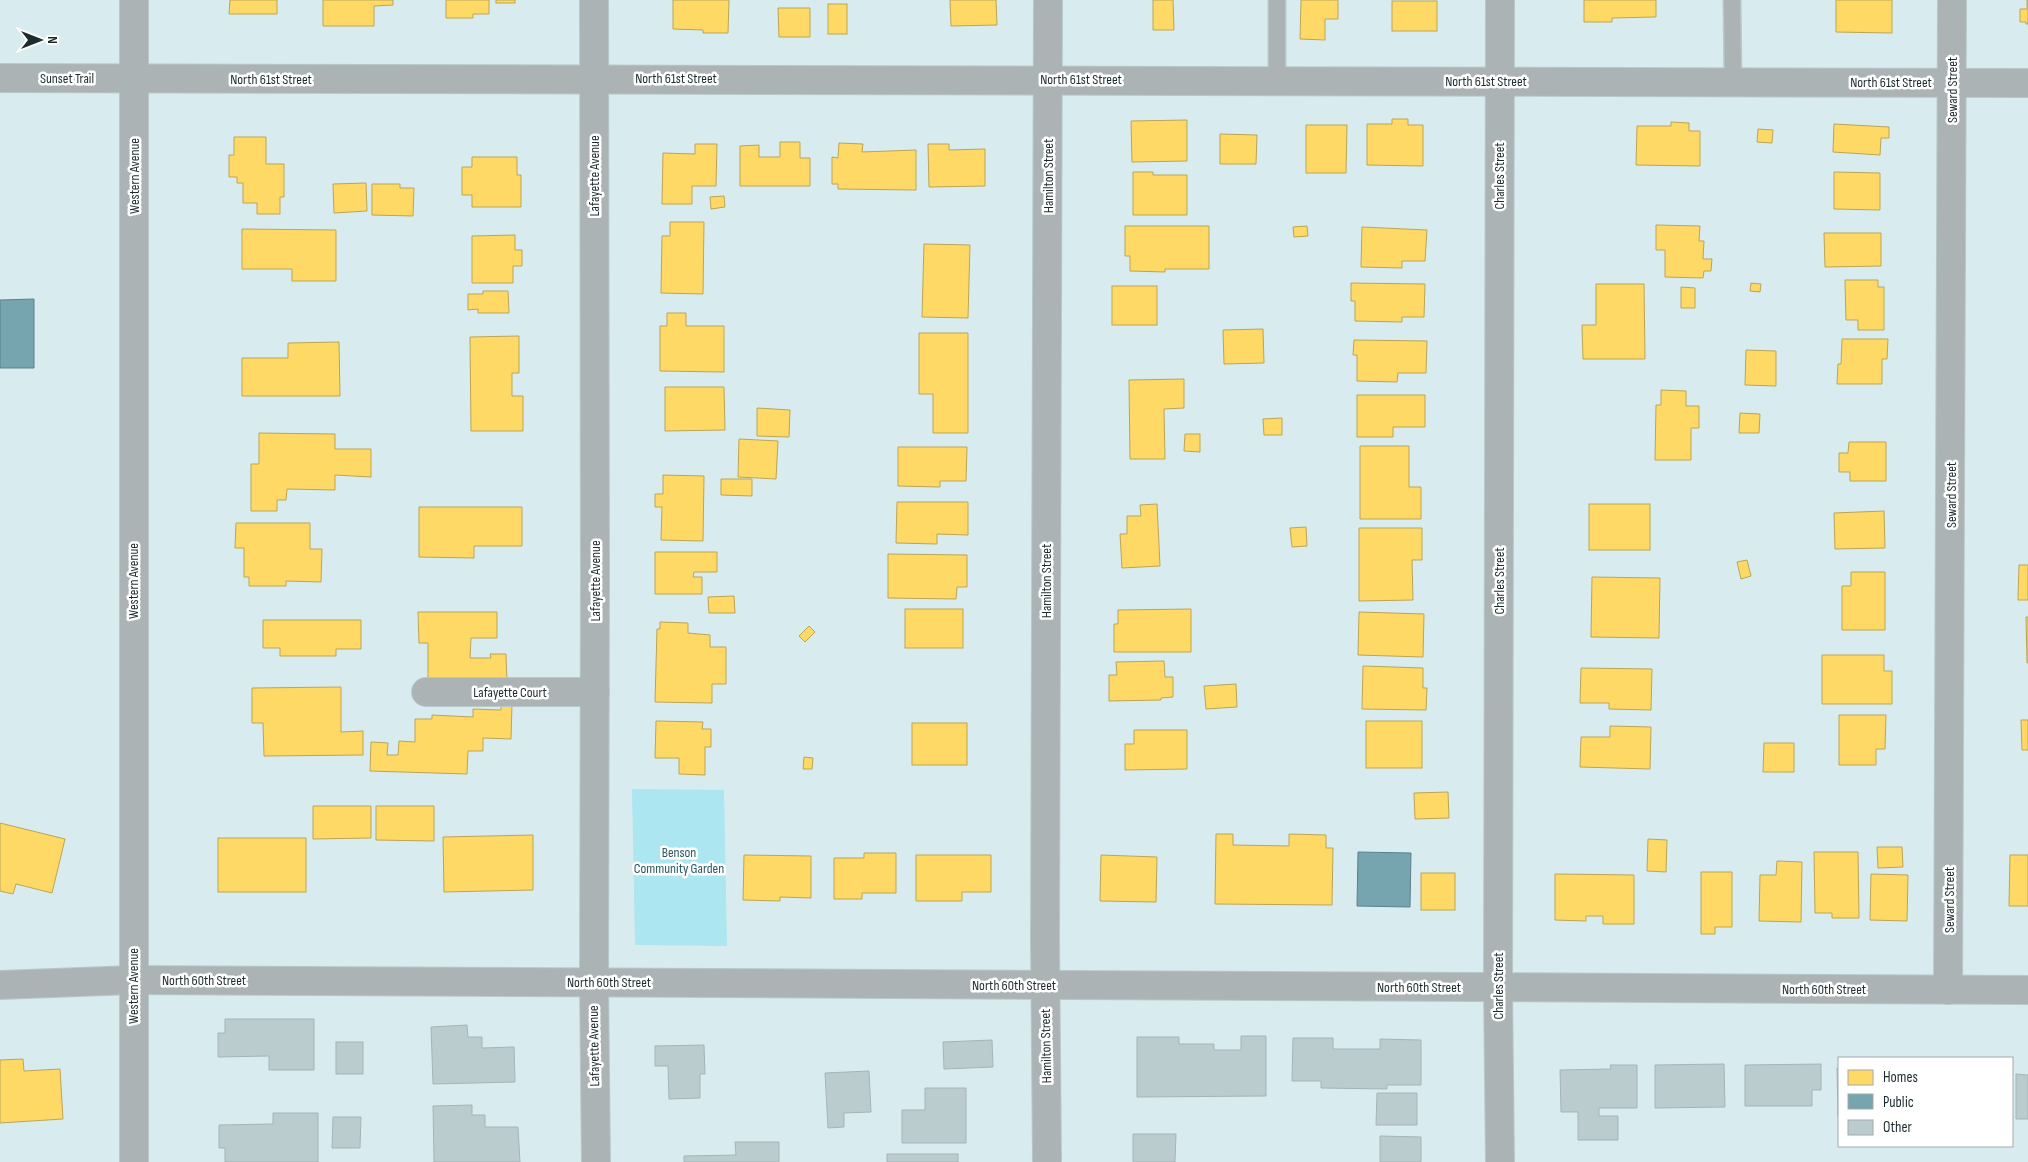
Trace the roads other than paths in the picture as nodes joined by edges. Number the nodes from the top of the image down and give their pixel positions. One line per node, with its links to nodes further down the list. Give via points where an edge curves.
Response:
1 (134, 0): 10 (street, Western Avenue)
2 (594, 0): 9 (street, Lafayette Avenue)
3 (1048, 0): 11 (street, Hamilton Street)
4 (1277, 0): 12 (lane)
5 (1500, 0): 13 (street, Charles Street)
6 (1732, 0): 14 (lane)
7 (1952, 0): 15 (street, Seward Street)
8 (0, 78): 10 (street, Sunset Trail)
9 (593, 78): 10 (street, North 61st Street); 11 (street, North 61st Street); 18 (street, Lafayette Avenue)
10 (134, 79): 19 (street, Western Avenue)
11 (1048, 79): 12 (street, North 61st Street); 22 (street, Hamilton Street)
12 (1277, 80): 13 (street, North 61st Street)
13 (1500, 81): 14 (street, North 61st Street); 23 (street, Charles Street)
14 (1734, 82): 15 (street, North 61st Street)
15 (1952, 83): 16 (street, North 61st Street); 24 (street, Seward Street)
16 (2028, 83)
17 (426, 692): 18 (street, Lafayette Court)
18 (595, 692): 20 (street, Lafayette Avenue)
19 (133, 980): 20 (street, North 60th Street); 21 (street, North 60th Street); 26 (street, Western Avenue)
20 (594, 982): 22 (street, North 60th Street); 27 (street, Lafayette Avenue)
21 (0, 985)
22 (1045, 985): 23 (street, North 60th Street); 28 (street, Hamilton Street)
23 (1498, 988): 24 (street, North 60th Street); 29 (street, Charles Street)
24 (1948, 990): 25 (street, North 60th Street)
25 (2028, 990)
26 (134, 1162)
27 (596, 1162)
28 (1047, 1162)
29 (1500, 1162)

